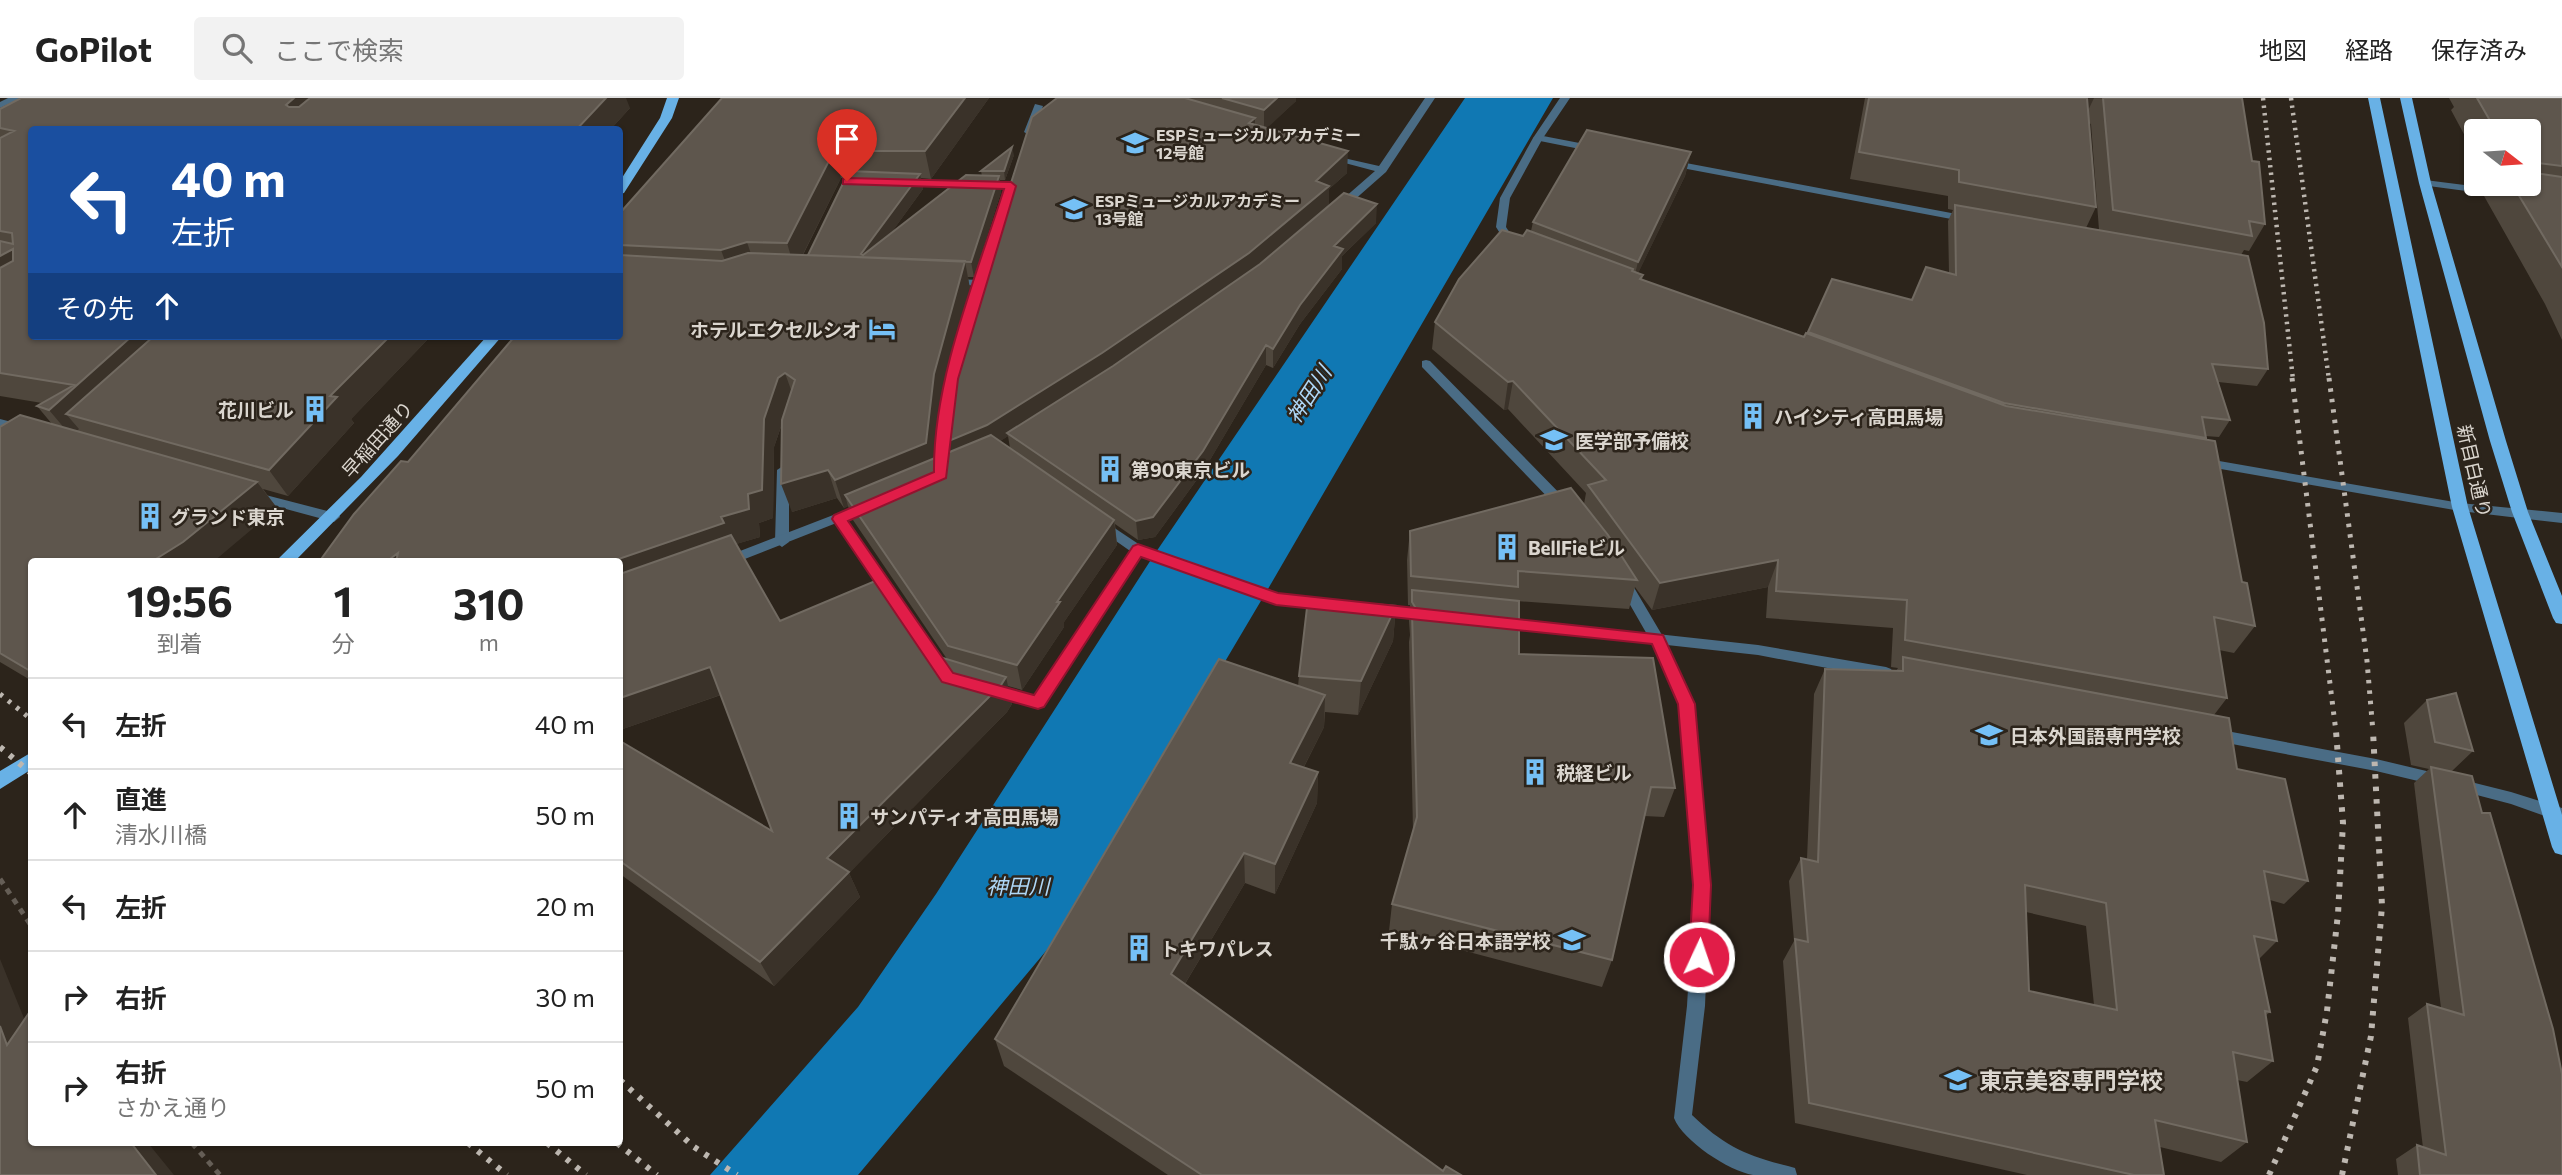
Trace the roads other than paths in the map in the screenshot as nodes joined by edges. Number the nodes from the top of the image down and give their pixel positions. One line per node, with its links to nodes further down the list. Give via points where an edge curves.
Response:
1 (16, 98): 7 (street)
2 (673, 98): 17 (main road, via 666,118)
3 (1430, 98): 14 (street)
4 (1566, 98): 9 (street)
5 (2374, 98): 37 (main road, 新目白通り)
6 (2406, 98): 16 (main road, 新目白通り)
7 (0, 105)
8 (1038, 106): 10 (street)
9 (1538, 138): 11 (street); 22 (street, via 1505,198 1501,227 1511,244)
10 (1026, 140)
11 (1606, 151)
12 (1320, 153): 14 (street)
13 (1660, 161): 21 (street)
14 (1382, 170): 20 (street)
15 (888, 182): 19 (street, via 1013,180)
16 (2425, 183): 18 (street); 38 (main road, 新目白通り)
17 (623, 185)
18 (2464, 188)
19 (1007, 198)
20 (1326, 219)
21 (1984, 222)
22 (1520, 248)
23 (984, 271): 25 (street)
24 (939, 281): 25 (street)
25 (981, 283): 26 (street)
26 (977, 295)
27 (966, 331): 34 (street, via 951,379)
28 (491, 340): 39 (main road, 早稲田通り)
29 (1426, 364): 40 (street)
30 (0, 423): 31 (street)
31 (37, 433)
32 (783, 461): 44 (street)
33 (2195, 461): 37 (street)
34 (941, 474)
35 (242, 492): 39 (street)
36 (885, 498): 42 (street)
37 (2460, 508): 38 (street); 59 (main road, 新目白通り)
38 (2520, 512): 41 (street); 51 (main road, 新目白通り)
39 (334, 517): 46 (main road, 早稲田通り)
40 (1574, 518)
41 (2562, 518)
42 (839, 519): 44 (street); 49 (street)
43 (1094, 520): 45 (street)
44 (782, 542): 47 (street)
45 (1138, 550): 50 (street, via 1276,599); 55 (street, via 1038,703)
46 (288, 558)
47 (708, 568)
48 (1616, 572): 53 (street)
49 (901, 609)
50 (1440, 616)
51 (2562, 618)
52 (1480, 620): 53 (street)
53 (1657, 639): 54 (street, via 1758,650); 61 (street, via 1687,704 1702,885 1696,1006 1683,1118 1712,1147 1746,1166)
54 (1907, 677)
55 (973, 685)
56 (2204, 733): 59 (street, via 2376,765 2511,797)
57 (28, 762): 58 (main road)
58 (0, 781)
59 (2557, 813): 60 (main road, 新目白通り)
60 (2562, 847)
61 (1788, 1175)

